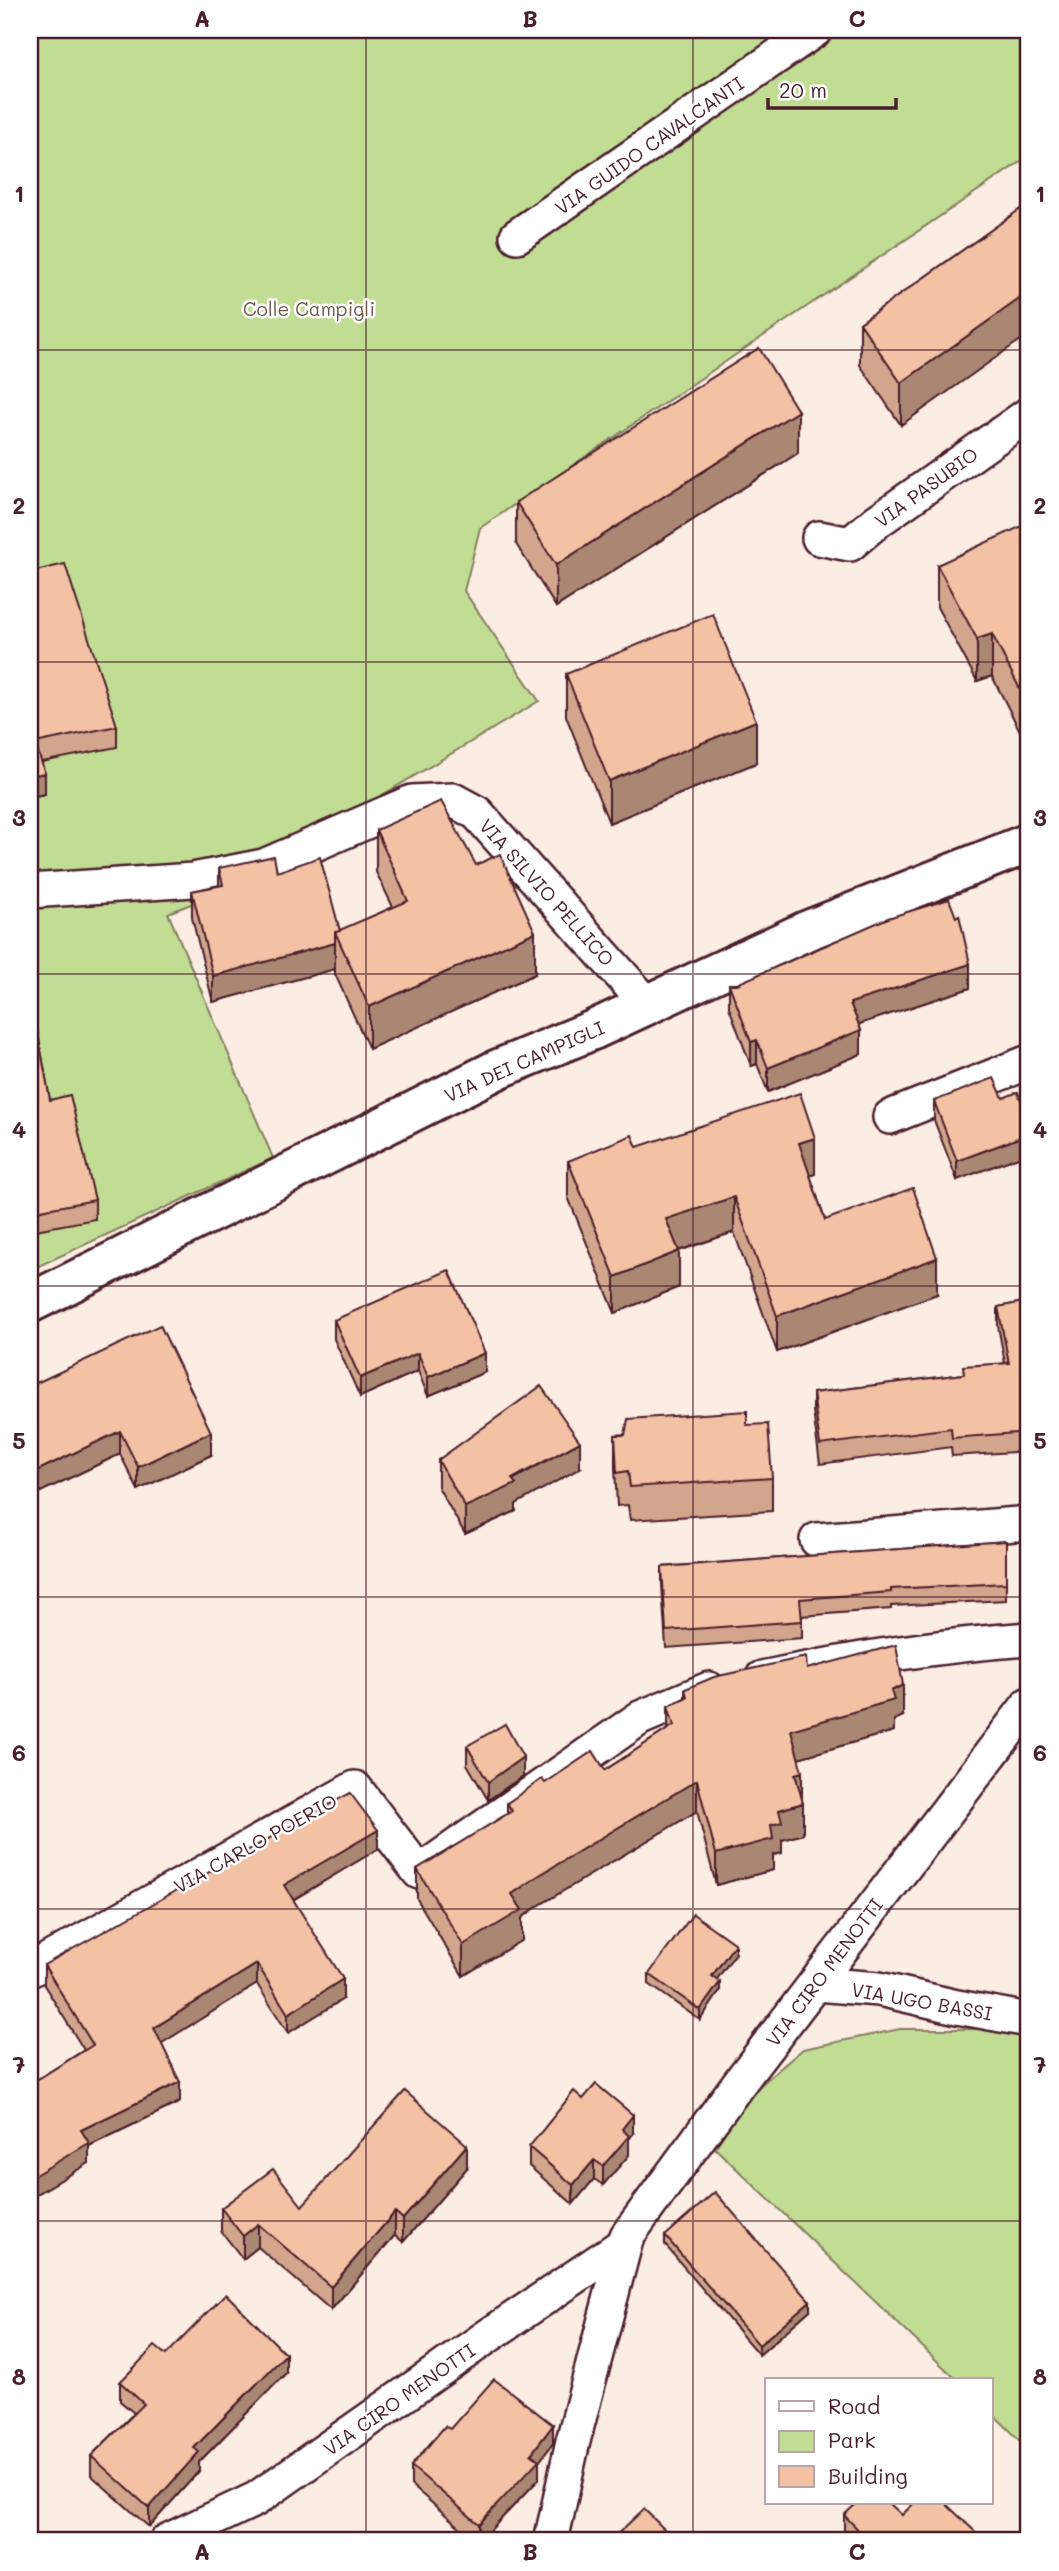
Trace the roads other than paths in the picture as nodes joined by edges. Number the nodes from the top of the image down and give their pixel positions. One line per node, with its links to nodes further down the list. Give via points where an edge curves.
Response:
1 (815, 30): 2 (street, VIA GUIDO CAVALCANTI)
2 (517, 236)
3 (1029, 414): 4 (street, VIA PASUBIO, via 849,544)
4 (819, 538)
5 (1029, 843): 7 (street, VIA DEI CAMPIGLI, via 806,931)
6 (30, 891): 7 (street, VIA SILVIO PELLICO, via 193,880 264,866 412,802 453,800 477,813)
7 (647, 1004): 10 (street, VIA DEI CAMPIGLI, via 498,1069)
8 (1029, 1062): 9 (street)
9 (890, 1117)
10 (30, 1303)
11 (1029, 1523): 12 (street)
12 (817, 1540)
13 (1029, 1639): 15 (street, VIA CARLO POERIO, via 962,1643 847,1660 708,1689 640,1718 419,1872 355,1788)
14 (1029, 1704): 16 (street, VIA CIRO MENOTTI)
15 (30, 1970)
16 (815, 1984): 17 (street, VIA UGO BASSI, via 879,1989); 18 (street, VIA CIRO MENOTTI)
17 (1029, 2020)
18 (624, 2244): 19 (street, VIA CIRO MENOTTI, via 256,2499); 20 (street, VIA CIRO MENOTTI)
19 (167, 2541)
20 (551, 2541)

